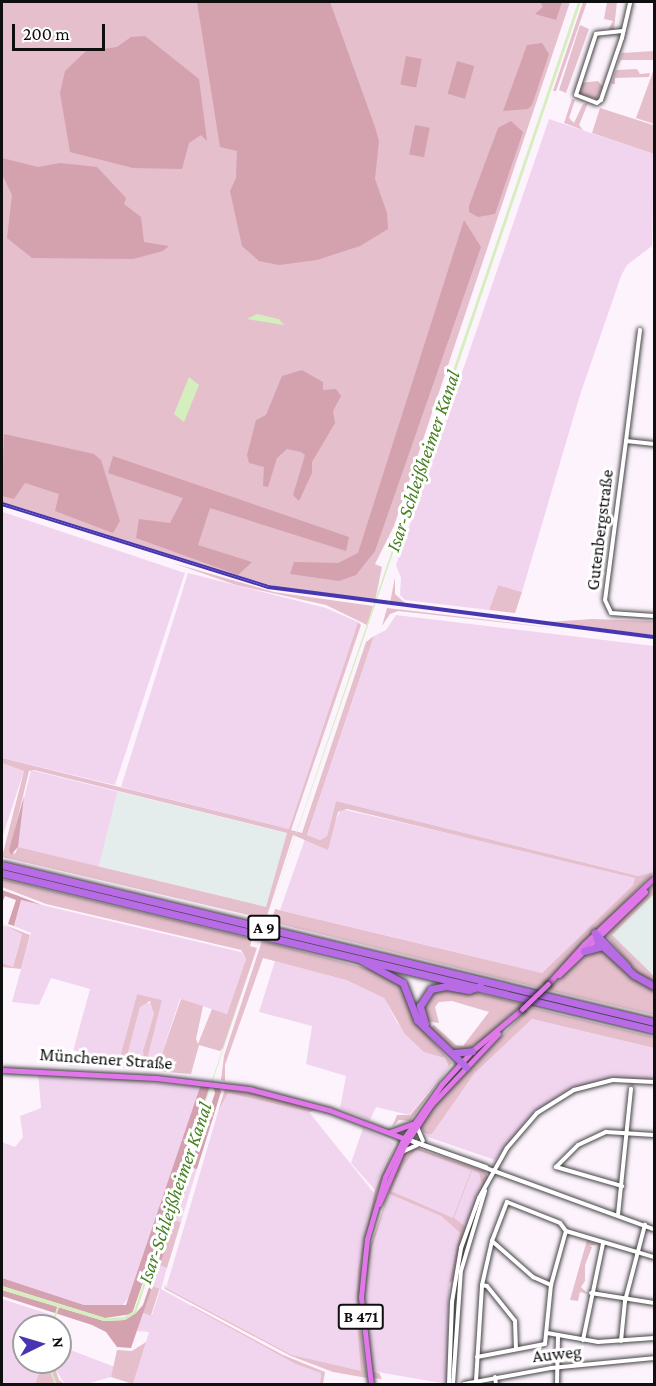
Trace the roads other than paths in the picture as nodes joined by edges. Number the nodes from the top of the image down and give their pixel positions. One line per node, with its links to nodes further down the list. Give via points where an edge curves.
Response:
1 (630, 2): 2 (street)
2 (623, 31): 2 (street, via 599,102 576,95 596,34)
3 (640, 330): 4 (street, Gutenbergstraße)
4 (626, 441): 5 (street); 6 (street, Gutenbergstraße, via 605,606 611,613)
5 (654, 444)
6 (654, 616)
7 (2, 865): 18 (highway, A 9)
8 (2, 873): 13 (highway, A 9)
9 (653, 882): 10 (main road, B 471)
10 (597, 936): 11 (highway); 12 (main road, B 471); 14 (highway); 15 (main road, B 471)
11 (603, 946): 12 (highway); 14 (highway)
12 (584, 951): 15 (main road, B 471)
13 (357, 958): 16 (highway, A 9); 23 (highway, via 403,983 417,1020)
14 (627, 967): 17 (highway)
15 (555, 977): 19 (main road, B 471, bridge)
16 (480, 986): 20 (highway, A 9); 22 (highway, via 470,990 438,986 421,1000 422,1020)
17 (654, 986)
18 (654, 1022)
19 (500, 1030): 21 (main road, B 471); 23 (main road, B 471)
20 (654, 1030)
21 (472, 1052): 22 (highway); 23 (main road, B 471)
22 (454, 1053): 23 (highway)
23 (463, 1064): 27 (main road, B 471)
24 (2, 1070): 29 (main road, Münchener Straße, via 218,1084 313,1105)
25 (654, 1082): 38 (street, via 613,1080 562,1097 528,1122)
26 (630, 1089): 28 (street)
27 (415, 1125): 29 (main road); 31 (main road, B 471); 32 (street)
28 (627, 1131): 30 (street); 35 (street, via 606,1132 586,1139); 39 (street)
29 (389, 1132): 31 (main road); 34 (main road)
30 (654, 1135)
31 (406, 1139): 32 (street); 33 (street); 34 (main road, B 471)
32 (425, 1143): 36 (street)
33 (417, 1145): 34 (street); 36 (street)
34 (398, 1153): 64 (main road, B 471, via 366,1248 361,1312)
35 (563, 1161): 37 (street); 37 (street, via 556,1167)
36 (486, 1167): 38 (street)
37 (564, 1169): 39 (street)
38 (495, 1170): 40 (street); 65 (street, via 469,1231 458,1287)
39 (622, 1186): 40 (street)
40 (618, 1215): 41 (street)
41 (645, 1225): 42 (street); 46 (street)
42 (654, 1229)
43 (566, 1231): 44 (street, via 560,1222 507,1202); 45 (street); 49 (street)
44 (492, 1241): 48 (street); 49 (street, via 533,1277)
45 (603, 1243): 46 (street); 50 (street)
46 (635, 1252): 47 (street); 51 (street)
47 (654, 1257)
48 (482, 1285): 58 (street, via 487,1286 515,1321); 59 (street)
49 (551, 1285): 53 (street)
50 (591, 1293): 51 (street); 56 (street)
51 (627, 1299): 52 (street); 57 (street)
52 (654, 1303)
53 (547, 1333): 54 (street); 58 (street, via 544,1345)
54 (558, 1336): 56 (street); 61 (street)
55 (654, 1338): 57 (street)
56 (583, 1340): 57 (street)
57 (621, 1341)
58 (516, 1348): 59 (street)
59 (477, 1357): 63 (street)
60 (654, 1358): 61 (street, Auweg)
61 (556, 1367): 62 (street, Auweg); 68 (street)
62 (495, 1377): 63 (street, Auweg); 67 (street)
63 (476, 1381): 66 (street, Auweg)
64 (371, 1384)
65 (451, 1384)
66 (464, 1384)
67 (496, 1384)
68 (557, 1384)

